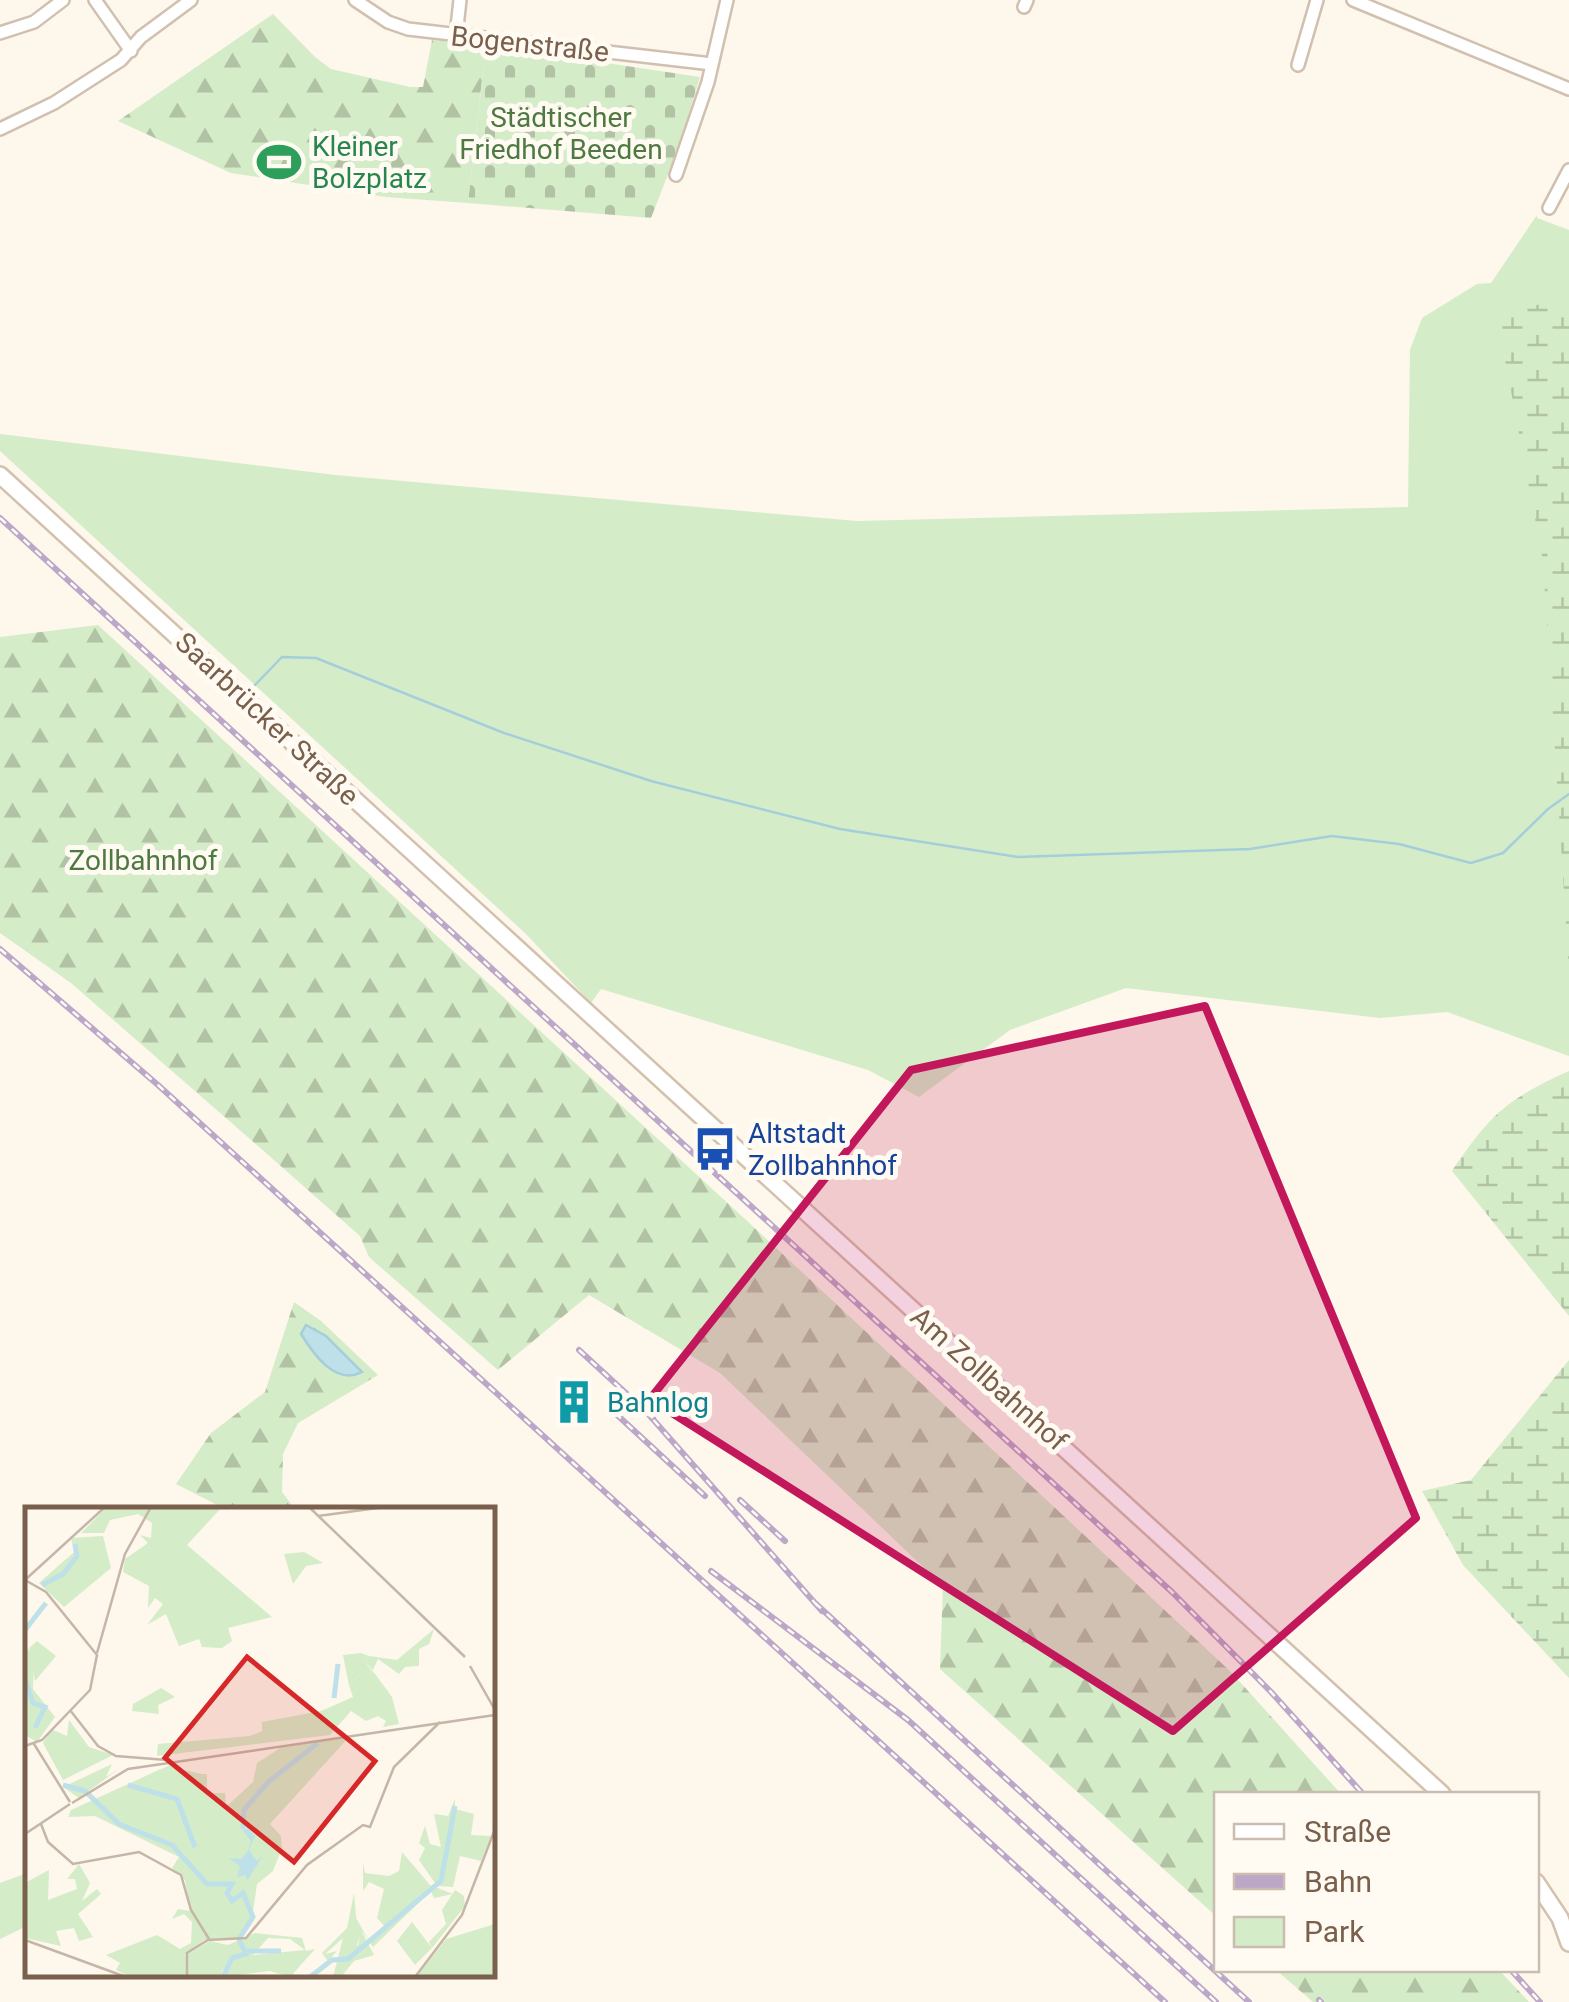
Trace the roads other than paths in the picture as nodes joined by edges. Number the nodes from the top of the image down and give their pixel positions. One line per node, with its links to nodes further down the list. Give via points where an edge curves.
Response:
1 (63, 0): 9 (street, via 34,22)
2 (95, 0): 11 (street)
3 (192, 0): 11 (street)
4 (354, 0): 10 (street, Bogenstraße, via 388,22)
5 (460, 0): 10 (street)
6 (727, 0): 12 (street)
7 (1317, 0): 13 (street)
8 (1353, 0): 14 (street)
9 (0, 32)
10 (456, 36): 12 (street, Bogenstraße)
11 (131, 51): 15 (street, via 54,103)
12 (712, 64): 17 (street)
13 (1298, 65)
14 (1569, 90)
15 (0, 129)
16 (1569, 170): 18 (street)
17 (676, 175)
18 (1549, 208)
19 (0, 474): 20 (main road, Saarbrücker Straße)
20 (534, 964): 21 (main road, Am Zollbahnhof)
21 (1440, 1792)
22 (1539, 1885): 24 (main road)
23 (1539, 1886): 25 (main road)
24 (1569, 1910)
25 (1569, 1943)

